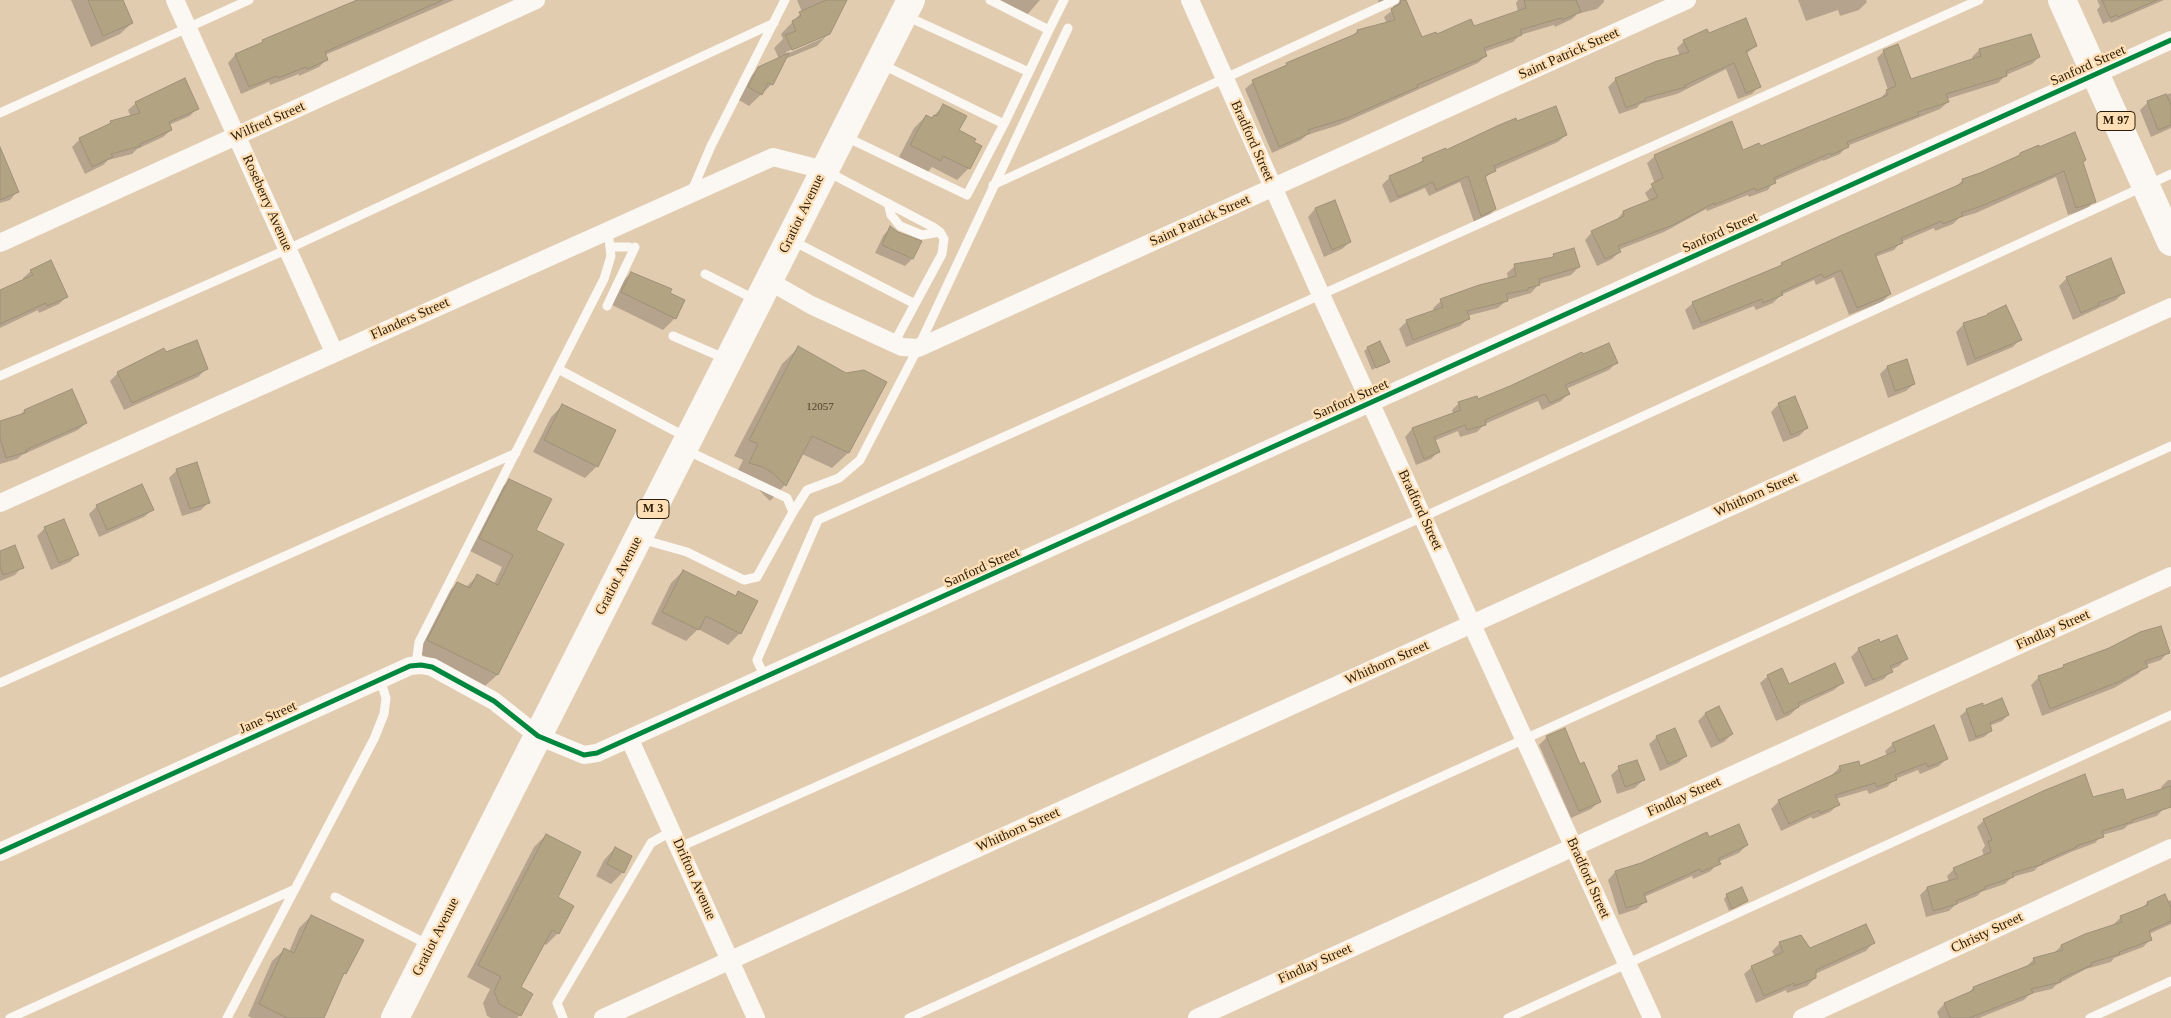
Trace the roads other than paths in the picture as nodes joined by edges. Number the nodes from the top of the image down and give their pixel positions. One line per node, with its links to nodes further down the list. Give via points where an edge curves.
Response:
1 (175, 0): 14 (street, Roseberry Avenue)
2 (249, 0): 14 (lane)
3 (536, 0): 25 (street, Wilfred Street)
4 (785, 0): 13 (lane)
5 (990, 0): 16 (lane)
6 (1064, 0): 16 (lane)
7 (1190, 0): 21 (street, Bradford Street)
8 (1395, 0): 21 (lane)
9 (1687, 0): 30 (street, Saint Patrick Street)
10 (1979, 0): 41 (lane)
11 (2062, 0): 20 (main road, M 97)
12 (907, 7): 18 (main road, Gratiot Avenue / M 3); 19 (lane)
13 (774, 23): 31 (lane); 38 (lane)
14 (188, 28): 22 (lane); 25 (street, Roseberry Avenue)
15 (1068, 28): 28 (lane)
16 (1049, 30): 19 (lane)
17 (2171, 40): 20 (street, Sanford Street)
18 (878, 63): 23 (lane); 24 (main road, Gratiot Avenue / M 3)
19 (1029, 72): 23 (lane)
20 (2095, 75): 29 (main road, M 97); 52 (street, Sanford Street)
21 (1224, 78): 28 (lane); 30 (street, Bradford Street)
22 (0, 113)
23 (1004, 124): 24 (lane, via 967,195)
24 (842, 135): 26 (main road, Gratiot Avenue / M 3)
25 (236, 136): 37 (street, Wilfred Street); 38 (street, Roseberry Avenue)
26 (824, 170): 31 (street, Flanders Street, via 773,157); 32 (lane); 35 (main road, Gratiot Avenue / M 3)
27 (2171, 174): 29 (lane)
28 (993, 185): 47 (lane)
29 (2145, 186): 36 (main road, M 97); 58 (lane)
30 (1273, 188): 41 (street, Bradford Street); 47 (street, Saint Patrick Street)
31 (689, 196): 34 (street, Flanders Street)
32 (888, 203): 33 (lane); 33 (lane, via 891,215 900,226 922,235)
33 (940, 232): 43 (lane, via 944,245 942,254)
34 (610, 239): 42 (lane, via 611,256); 42 (lane, via 632,247); 48 (street, Flanders Street)
35 (789, 240): 40 (main road, Gratiot Avenue / M 3); 43 (lane)
36 (2171, 242)
37 (0, 243)
38 (288, 249): 48 (street, Roseberry Avenue); 51 (lane)
39 (705, 274): 40 (lane)
40 (764, 291): 46 (street, via 812,305); 49 (main road, Gratiot Avenue / M 3)
41 (1321, 295): 52 (street, Bradford Street); 63 (lane, via 818,520 757,660)
42 (600, 303): 50 (lane)
43 (915, 304): 46 (lane)
44 (2171, 307): 61 (street, Whithorn Street)
45 (673, 336): 49 (lane)
46 (894, 343): 47 (street)
47 (918, 348): 57 (lane, via 860,460 839,478 806,490)
48 (334, 352): 56 (street, Flanders Street)
49 (729, 360): 53 (main road, Gratiot Avenue / M 3)
50 (558, 369): 53 (lane); 55 (lane)
51 (0, 376)
52 (1371, 403): 58 (street, Bradford Street); 63 (street, Sanford Street)
53 (686, 444): 57 (lane, via 787,498); 59 (main road, Gratiot Avenue / M 3)
54 (2171, 446): 68 (lane)
55 (516, 452): 62 (lane, via 419,642); 65 (lane)
56 (0, 503)
57 (793, 512): 59 (lane, via 757,577 744,580 687,552)
58 (1423, 517): 61 (street, Bradford Street); 72 (lane)
59 (638, 538): 67 (main road, Gratiot Avenue / M 3)
60 (2171, 576): 71 (street, Findlay Street)
61 (1473, 624): 68 (street, Bradford Street); 78 (street, Whithorn Street)
62 (416, 665): 64 (street, Jane Street); 67 (street, via 432,667 494,701)
63 (766, 678): 69 (street, Sanford Street)
64 (380, 679): 74 (street, Jane Street); 75 (lane, via 386,698 384,714 374,739)
65 (0, 683)
66 (2171, 714): 79 (lane)
67 (538, 736): 69 (street, Sanford Street, via 584,755); 77 (main road, Gratiot Avenue / M 3)
68 (1525, 738): 71 (street, Bradford Street); 87 (lane)
69 (630, 740): 70 (street, Drifton Avenue)
70 (672, 830): 72 (street, Drifton Avenue); 84 (lane, via 651,843 557,1003)
71 (1575, 847): 79 (street, Bradford Street); 88 (street, Findlay Street)
72 (680, 848): 78 (street, Drifton Avenue)
73 (2171, 848): 91 (street, Christy Street)
74 (0, 852)
75 (295, 889): 81 (lane); 82 (lane)
76 (335, 898): 77 (lane)
77 (431, 946): 83 (main road, Gratiot Avenue / M 3)
78 (730, 960): 85 (street, Whithorn Street); 86 (street, Drifton Avenue)
79 (1627, 962): 89 (lane); 90 (street, Bradford Street)
80 (2171, 981): 92 (lane)
81 (10, 1018)
82 (227, 1018)
83 (395, 1018)
84 (563, 1018)
85 (603, 1018)
86 (756, 1018)
87 (909, 1018)
88 (1197, 1018)
89 (1508, 1018)
90 (1652, 1018)
91 (1802, 1018)
92 (2090, 1018)

